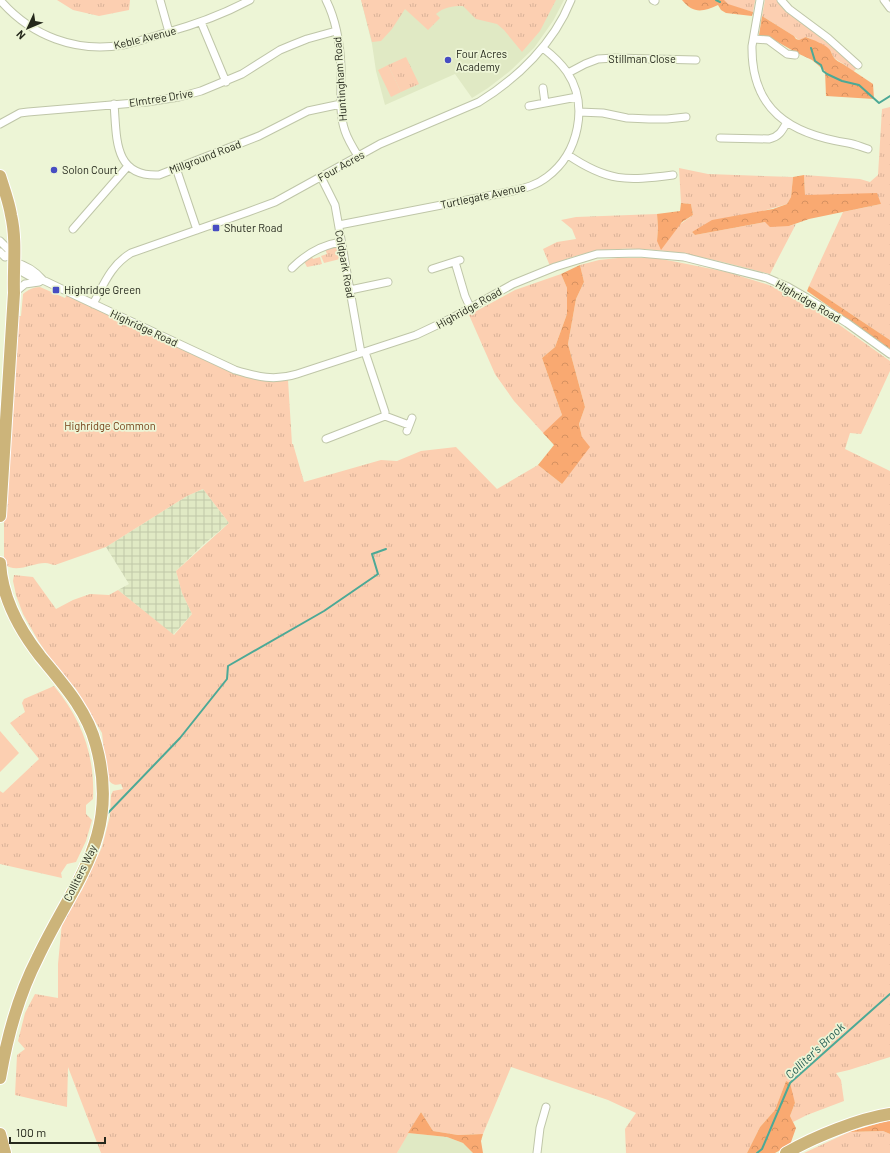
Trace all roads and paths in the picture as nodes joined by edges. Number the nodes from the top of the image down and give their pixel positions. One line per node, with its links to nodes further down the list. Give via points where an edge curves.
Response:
1 (0, 0): 12 (street, Keble Avenue, via 15,16 45,36 77,45 124,45)
2 (160, 0): 12 (street)
3 (250, 0): 10 (street, Keble Avenue)
4 (326, 0): 11 (street, Huntingham Road)
5 (571, 0): 14 (street, Four Acres)
6 (760, 0): 13 (street)
7 (781, 0): 17 (street)
8 (884, 0): 9 (street)
9 (890, 8)
10 (201, 22): 12 (street, Keble Avenue); 19 (street)
11 (336, 31): 19 (street, Elmtree Drive, via 280,50); 24 (street, Huntingham Road, via 341,65)
12 (169, 32)
13 (754, 39): 15 (street, via 768,40 787,54); 29 (street, via 752,54 759,88 768,105)
14 (543, 48): 18 (street, Turtlegate Avenue); 35 (street, Four Acres, via 512,78 484,98)
15 (794, 55)
16 (696, 60): 18 (street, Stillman Close, via 598,59)
17 (858, 65)
18 (568, 73): 21 (street, Turtlegate Avenue)
19 (226, 82): 23 (street, Elmtree Drive, via 179,97)
20 (543, 88): 22 (street)
21 (577, 97): 22 (street); 26 (street, Turtlegate Avenue)
22 (545, 103): 25 (street)
23 (114, 104): 30 (street, Elmtree Drive, via 28,112); 36 (street, via 119,151)
24 (341, 104): 35 (street, Huntingham Road, via 345,131); 37 (street, Millground Road, via 308,110 259,136)
25 (529, 106)
26 (578, 112): 28 (street, via 603,113 627,118); 34 (street, Turtlegate Avenue, via 576,134)
27 (686, 117): 28 (street)
28 (667, 119): 31 (street)
29 (787, 122): 32 (street, via 780,134 769,140); 33 (street, via 819,137)
30 (0, 124)
31 (668, 127)
32 (720, 138)
33 (868, 148)
34 (568, 155): 38 (street, via 598,172 619,178 641,179); 41 (street, Turtlegate Avenue, via 547,177 526,188)
35 (358, 156): 40 (street, Four Acres)
36 (128, 166): 37 (street, Millground Road, via 151,175); 42 (street)
37 (176, 168): 43 (street)
38 (673, 175)
39 (0, 176): 47 (highway, via 12,216)
40 (321, 177): 41 (street, Coldpark Road, via 335,205); 43 (street, Four Acres, via 275,202)
41 (339, 225): 45 (street, Coldpark Road)
42 (73, 229)
43 (197, 230): 54 (street, Four Acres, via 126,256 113,268)
44 (0, 241): 47 (street, via 9,250)
45 (341, 242): 48 (street, via 315,250); 52 (street, Coldpark Road)
46 (0, 252): 47 (street, Highridge Road)
47 (12, 259): 50 (street, Highridge Road); 53 (highway)
48 (292, 268)
49 (432, 269): 55 (street, via 458,261 465,296)
50 (44, 280): 53 (street, via 26,284); 54 (street, Highridge Road)
51 (388, 282): 52 (street)
52 (350, 290): 56 (street, Coldpark Road)
53 (14, 293): 61 (highway)
54 (93, 304): 56 (street, Highridge Road, via 235,370 260,377 290,377)
55 (470, 307): 56 (street, Highridge Road, via 416,335); 57 (street, Highridge Road, via 513,284 597,254 639,253 684,257 755,275 788,287 847,323)
56 (363, 352): 58 (street, Coldpark Road)
57 (890, 354)
58 (385, 416): 59 (street); 60 (street)
59 (409, 425)
60 (326, 438)
61 (0, 516)
62 (0, 563): 63 (highway, Colliters Way, via 7,599 14,615 23,632 72,695 85,717 96,745 102,772 102,811 91,857 45,942 25,987 7,1044)
63 (0, 1078)
64 (546, 1107): 68 (street)
65 (890, 1114): 69 (highway, via 834,1130)
66 (0, 1134): 67 (highway)
67 (5, 1153)
68 (537, 1153)
69 (786, 1153)

